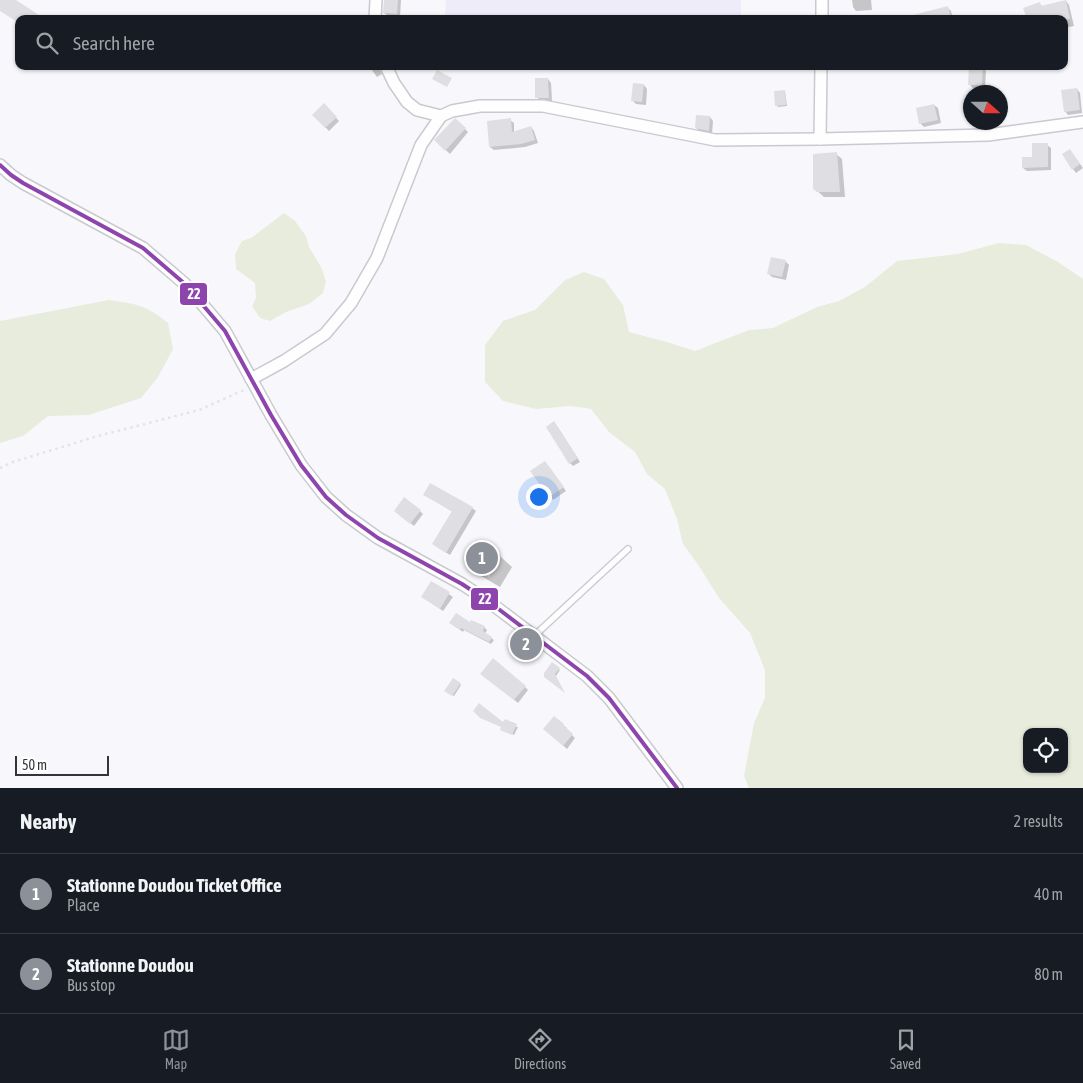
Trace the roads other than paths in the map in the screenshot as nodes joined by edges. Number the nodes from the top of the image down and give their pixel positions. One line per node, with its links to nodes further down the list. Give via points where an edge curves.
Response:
1 (376, 0): 3 (street)
2 (822, 0): 4 (street)
3 (375, 15)
4 (822, 15)
5 (388, 70): 7 (street, via 407,102 417,110)
6 (822, 70): 9 (street)
7 (440, 116): 9 (street, via 480,106 543,106 715,140); 11 (street, via 422,145 363,285 325,334)
8 (1083, 122): 9 (street, via 988,135)
9 (820, 139)
10 (0, 165): 11 (street, via 23,183 144,248 165,266 226,331)
11 (253, 382): 13 (street, via 301,465 326,497 378,538 462,584)
12 (628, 549): 13 (lane)
13 (534, 636): 14 (street, via 569,660 602,690)
14 (677, 788)

